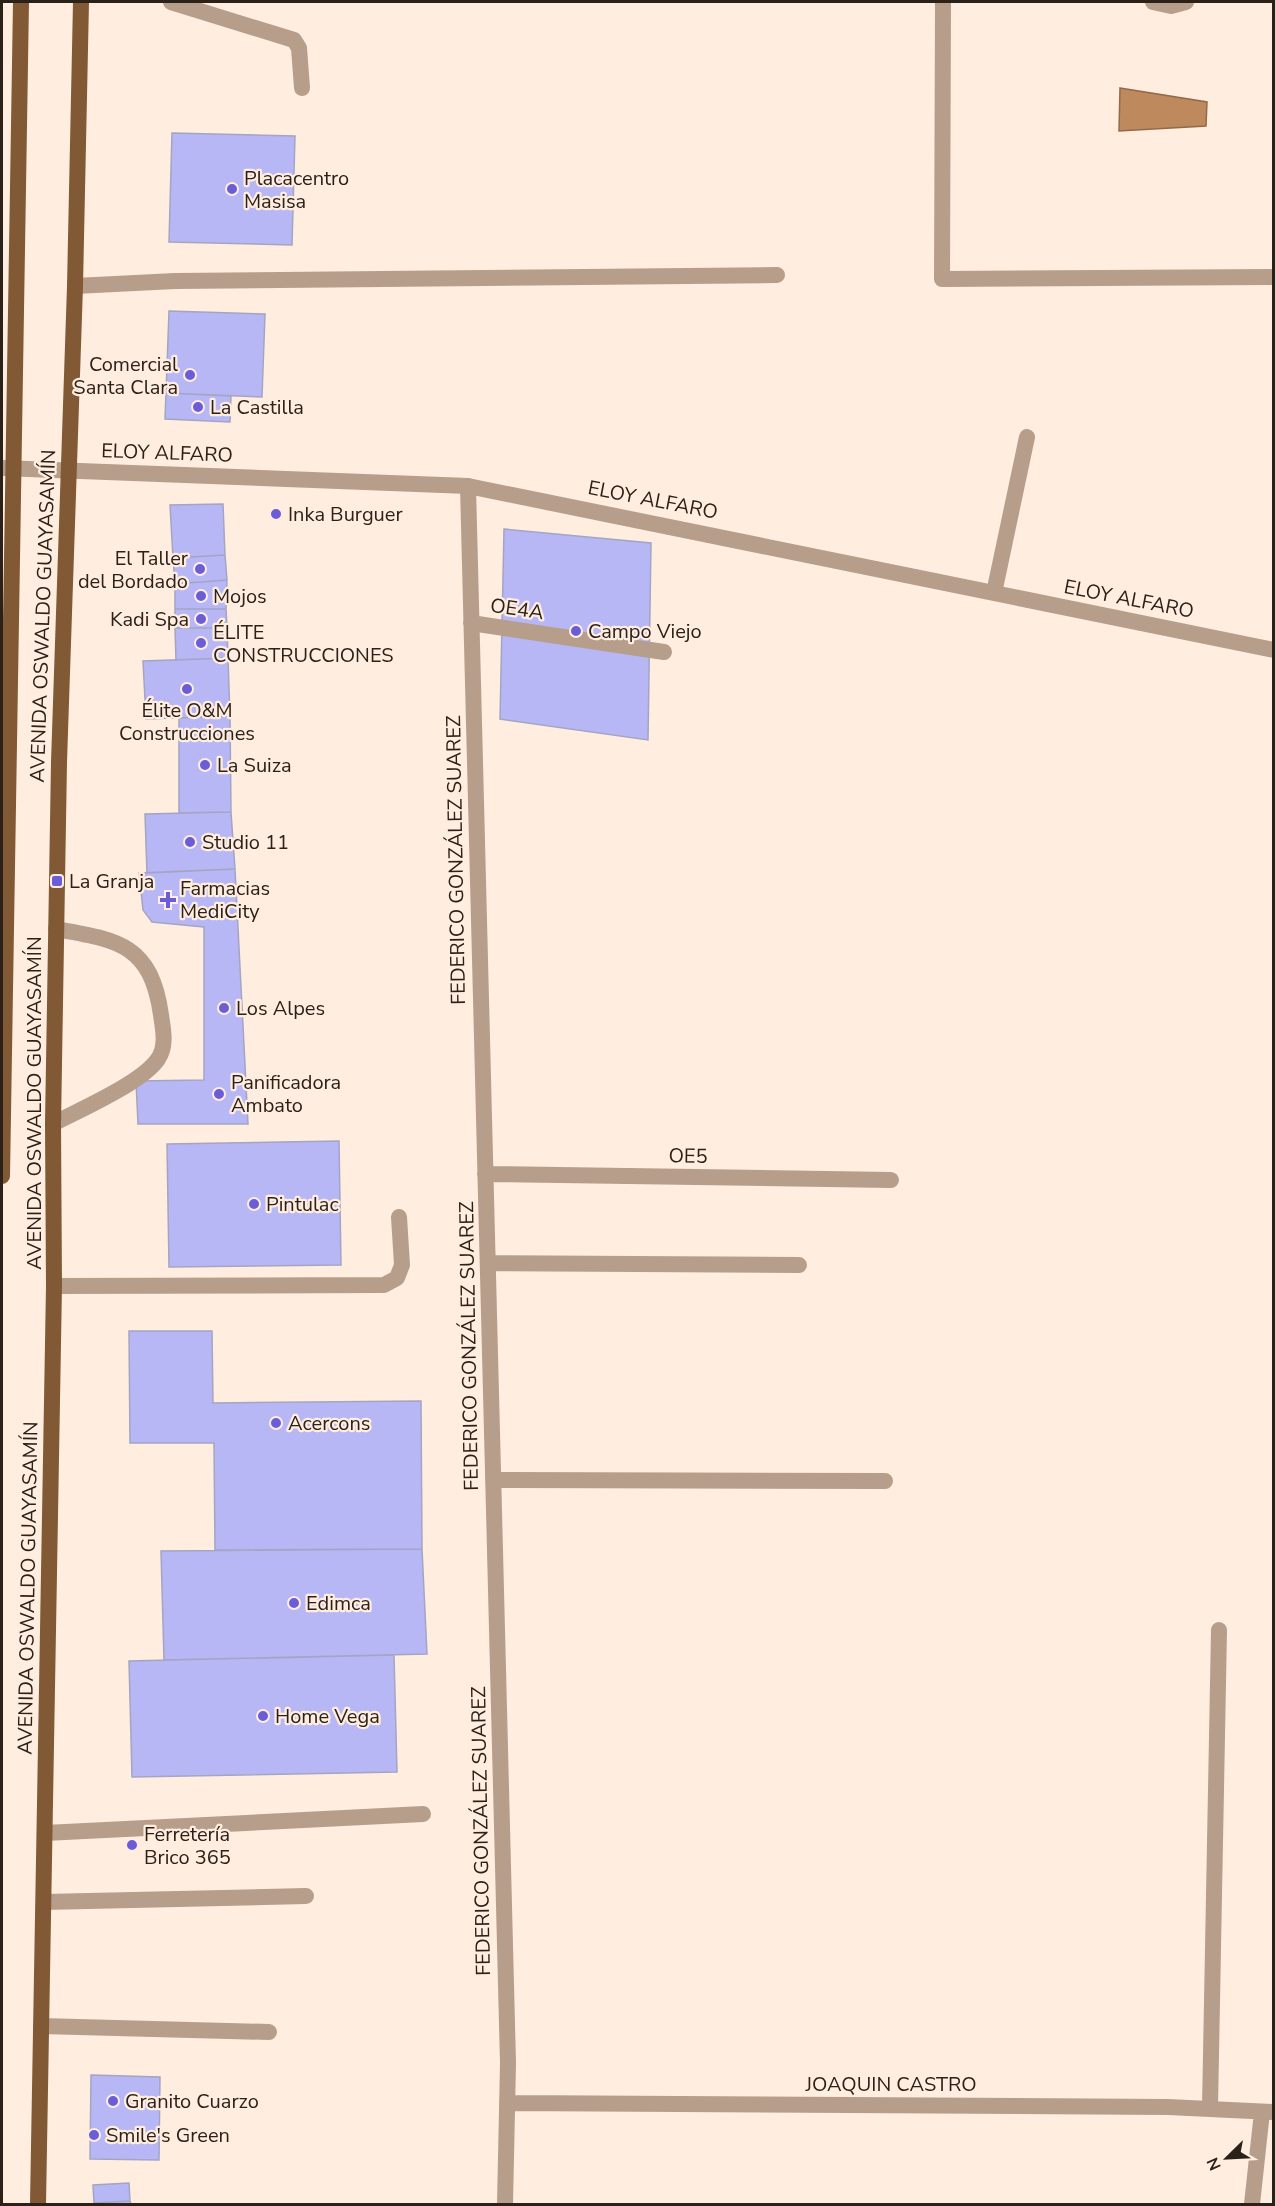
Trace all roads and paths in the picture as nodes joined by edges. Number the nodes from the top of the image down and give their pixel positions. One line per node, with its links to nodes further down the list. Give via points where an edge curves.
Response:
1 (21, 2): 12 (main road, AVENIDA OSWALDO GUAYASAMÍN)
2 (81, 2): 10 (main road, AVENIDA OSWALDO GUAYASAMÍN)
3 (171, 2): 7 (street, via 294,40 299,48)
4 (943, 2): 9 (street, via 942,279)
5 (1153, 2): 6 (street, via 1172,6)
6 (1186, 2)
7 (302, 88)
8 (777, 275): 10 (street, via 175,281)
9 (1274, 278)
10 (75, 286): 13 (main road, AVENIDA OSWALDO GUAYASAMÍN)
11 (1027, 437): 16 (street)
12 (8, 468): 13 (street, ELOY ALFARO); 15 (main road, AVENIDA OSWALDO GUAYASAMÍN)
13 (69, 471): 14 (street, ELOY ALFARO); 21 (main road, AVENIDA OSWALDO GUAYASAMÍN)
14 (468, 486): 16 (street, ELOY ALFARO); 17 (street, FEDERICO GONZÁLEZ SUAREZ)
15 (7, 552): 20 (main road, AVENIDA OSWALDO GUAYASAMÍN)
16 (994, 593): 18 (street, ELOY ALFARO)
17 (471, 623): 19 (street, OE4A); 24 (street, FEDERICO GONZÁLEZ SUAREZ)
18 (1274, 650)
19 (664, 652)
20 (5, 763): 22 (main road, AVENIDA OSWALDO GUAYASAMÍN)
21 (56, 929): 23 (main road, AVENIDA OSWALDO GUAYASAMÍN); 23 (street, via 123,945 144,963 157,987 165,1039 159,1059 141,1076)
22 (3, 970): 25 (main road, AVENIDA OSWALDO GUAYASAMÍN)
23 (53, 1125): 30 (main road, AVENIDA OSWALDO GUAYASAMÍN)
24 (485, 1174): 26 (street, OE5); 28 (street, FEDERICO GONZÁLEZ SUAREZ)
25 (2, 1176)
26 (891, 1180)
27 (399, 1216): 30 (street, via 402,1264 398,1278 384,1285)
28 (488, 1263): 29 (street); 31 (street, FEDERICO GONZÁLEZ SUAREZ)
29 (799, 1266)
30 (54, 1286): 35 (main road, AVENIDA OSWALDO GUAYASAMÍN)
31 (493, 1480): 32 (street); 40 (street, FEDERICO GONZÁLEZ SUAREZ)
32 (885, 1481)
33 (1219, 1630): 41 (street)
34 (423, 1814): 35 (street)
35 (45, 1833): 37 (main road, AVENIDA OSWALDO GUAYASAMÍN)
36 (306, 1896): 37 (street)
37 (44, 1902): 38 (main road, AVENIDA OSWALDO GUAYASAMÍN)
38 (41, 2026): 39 (street); 43 (main road, AVENIDA OSWALDO GUAYASAMÍN)
39 (268, 2032)
40 (507, 2103): 41 (street, JOAQUIN CASTRO); 44 (street, FEDERICO GONZÁLEZ SUAREZ)
41 (1210, 2108): 42 (street, JOAQUIN CASTRO)
42 (1268, 2112): 45 (street)
43 (38, 2205)
44 (505, 2205)
45 (1252, 2205)

